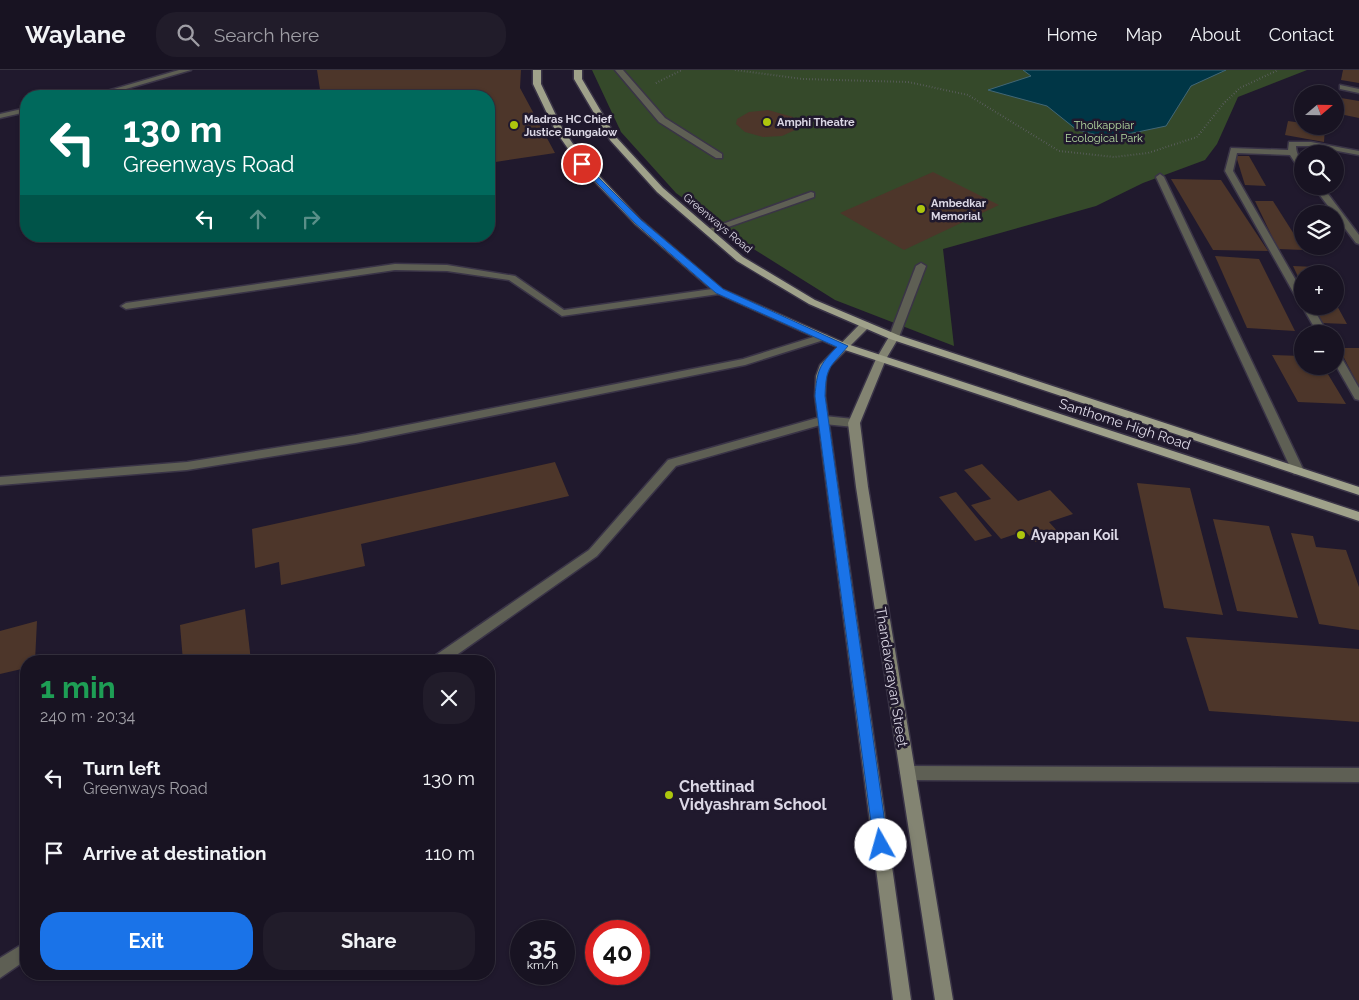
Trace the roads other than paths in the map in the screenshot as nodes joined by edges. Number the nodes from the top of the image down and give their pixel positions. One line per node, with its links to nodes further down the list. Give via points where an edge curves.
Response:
1 (187, 70): 6 (street)
2 (537, 70): 21 (main road, via 537,84 560,130 582,164 638,222)
3 (578, 70): 17 (main road, Greenways Road, via 578,79 614,138 660,190)
4 (619, 70): 12 (street, via 662,120)
5 (1344, 88): 7 (street)
6 (115, 90)
7 (1359, 90)
8 (20, 111): 9 (street)
9 (0, 116)
10 (1292, 153): 11 (street, via 1292,144 1311,144); 13 (street); 20 (street, via 1234,150 1229,171)
11 (1359, 153)
12 (719, 156)
13 (1294, 156)
14 (1160, 177): 32 (street)
15 (812, 195): 17 (street)
16 (1324, 195): 18 (street)
17 (708, 231): 23 (main road, Greenways Road, via 740,259 812,302)
18 (1359, 241)
19 (921, 266): 24 (street)
20 (1294, 284)
21 (719, 291): 22 (street, via 562,313 512,278 447,268 396,267); 25 (main road)
22 (126, 306)
23 (865, 325): 24 (main road, Greenways Road); 26 (street)
24 (894, 337): 27 (street, Thandavarayan Street); 32 (main road, Santhome High Road)
25 (823, 338): 26 (main road); 33 (street, via 745,362 356,439 186,466)
26 (844, 346): 27 (main road); 30 (street, via 825,365 821,376)
27 (881, 359): 31 (street, Thandavarayan Street); 35 (main road, Santhome High Road)
28 (1344, 371): 29 (street)
29 (1359, 397)
30 (824, 420): 31 (street); 36 (street, via 672,463 593,552); 41 (street)
31 (854, 423): 37 (street, Thandavarayan Street)
32 (1298, 471): 34 (main road, Santhome High Road)
33 (0, 481)
34 (1359, 491)
35 (1359, 517)
36 (447, 655)
37 (908, 773): 38 (street); 42 (street, Thandavarayan Street)
38 (1359, 775)
39 (20, 954): 40 (street)
40 (0, 968)
41 (902, 1000)
42 (944, 1000)

